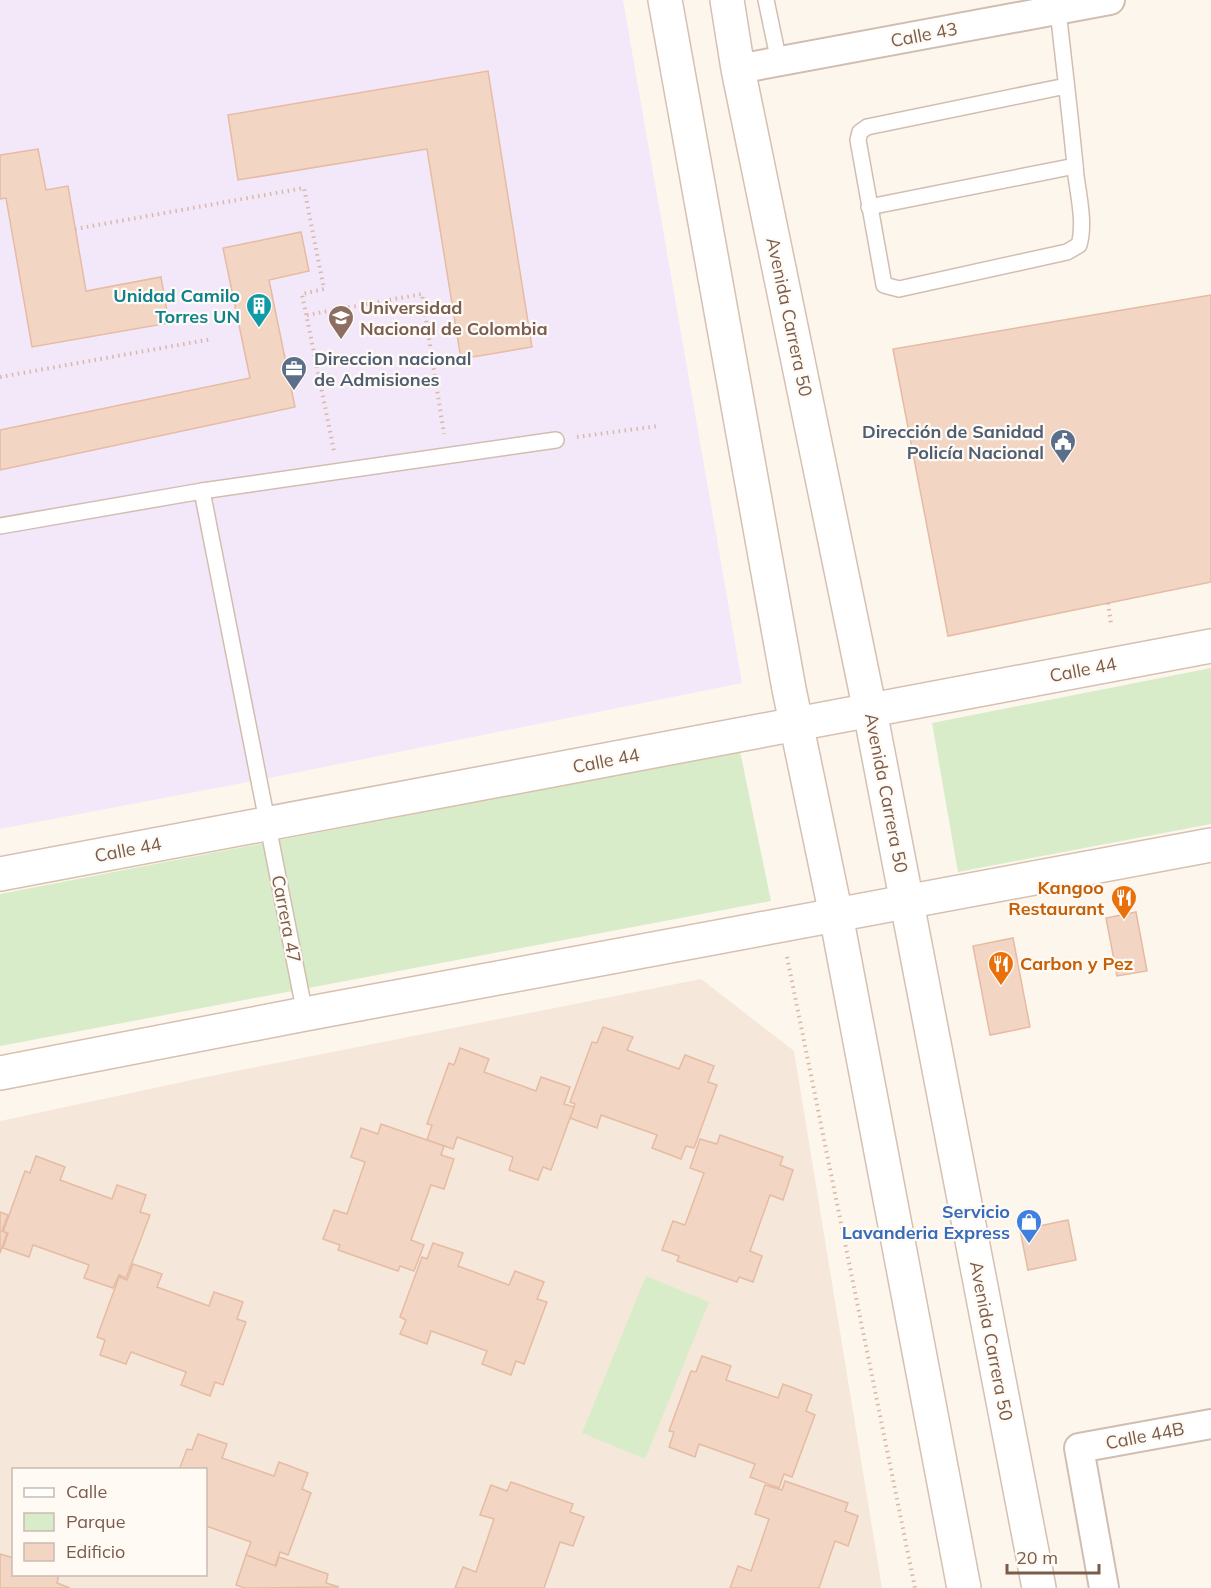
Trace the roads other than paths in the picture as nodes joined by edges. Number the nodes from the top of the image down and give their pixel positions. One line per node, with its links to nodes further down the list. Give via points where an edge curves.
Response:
1 (666, 0): 16 (main road)
2 (727, 0): 7 (main road, Avenida Carrera 50)
3 (766, 0): 6 (lane)
4 (1110, 0): 5 (street, Calle 43)
5 (1058, 10): 6 (street, Calle 43); 8 (lane)
6 (779, 62): 7 (street, Calle 43)
7 (738, 69): 15 (main road, Avenida Carrera 50)
8 (1066, 86): 9 (lane); 10 (lane, via 867,127 858,140)
9 (1075, 165): 10 (lane); 10 (lane, via 1082,234 1079,245 1066,252 899,289 884,285)
10 (869, 207)
11 (556, 440): 12 (lane)
12 (202, 491): 13 (lane); 17 (lane, Carrera 47)
13 (0, 526)
14 (1211, 646): 15 (main road, Calle 44)
15 (870, 711): 16 (main road, Calle 44); 20 (main road, Avenida Carrera 50)
16 (797, 725): 17 (main road, Calle 44); 21 (main road)
17 (267, 824): 19 (main road, Calle 44); 22 (lane, Carrera 47)
18 (1211, 845): 20 (main road)
19 (0, 874)
20 (907, 903): 21 (main road); 26 (main road, Avenida Carrera 50)
21 (836, 915): 22 (main road); 25 (main road)
22 (304, 1014): 23 (main road)
23 (0, 1073)
24 (1211, 1424): 27 (street, Calle 44B, via 1079,1448)
25 (963, 1588)
26 (1039, 1588)
27 (1104, 1588)

